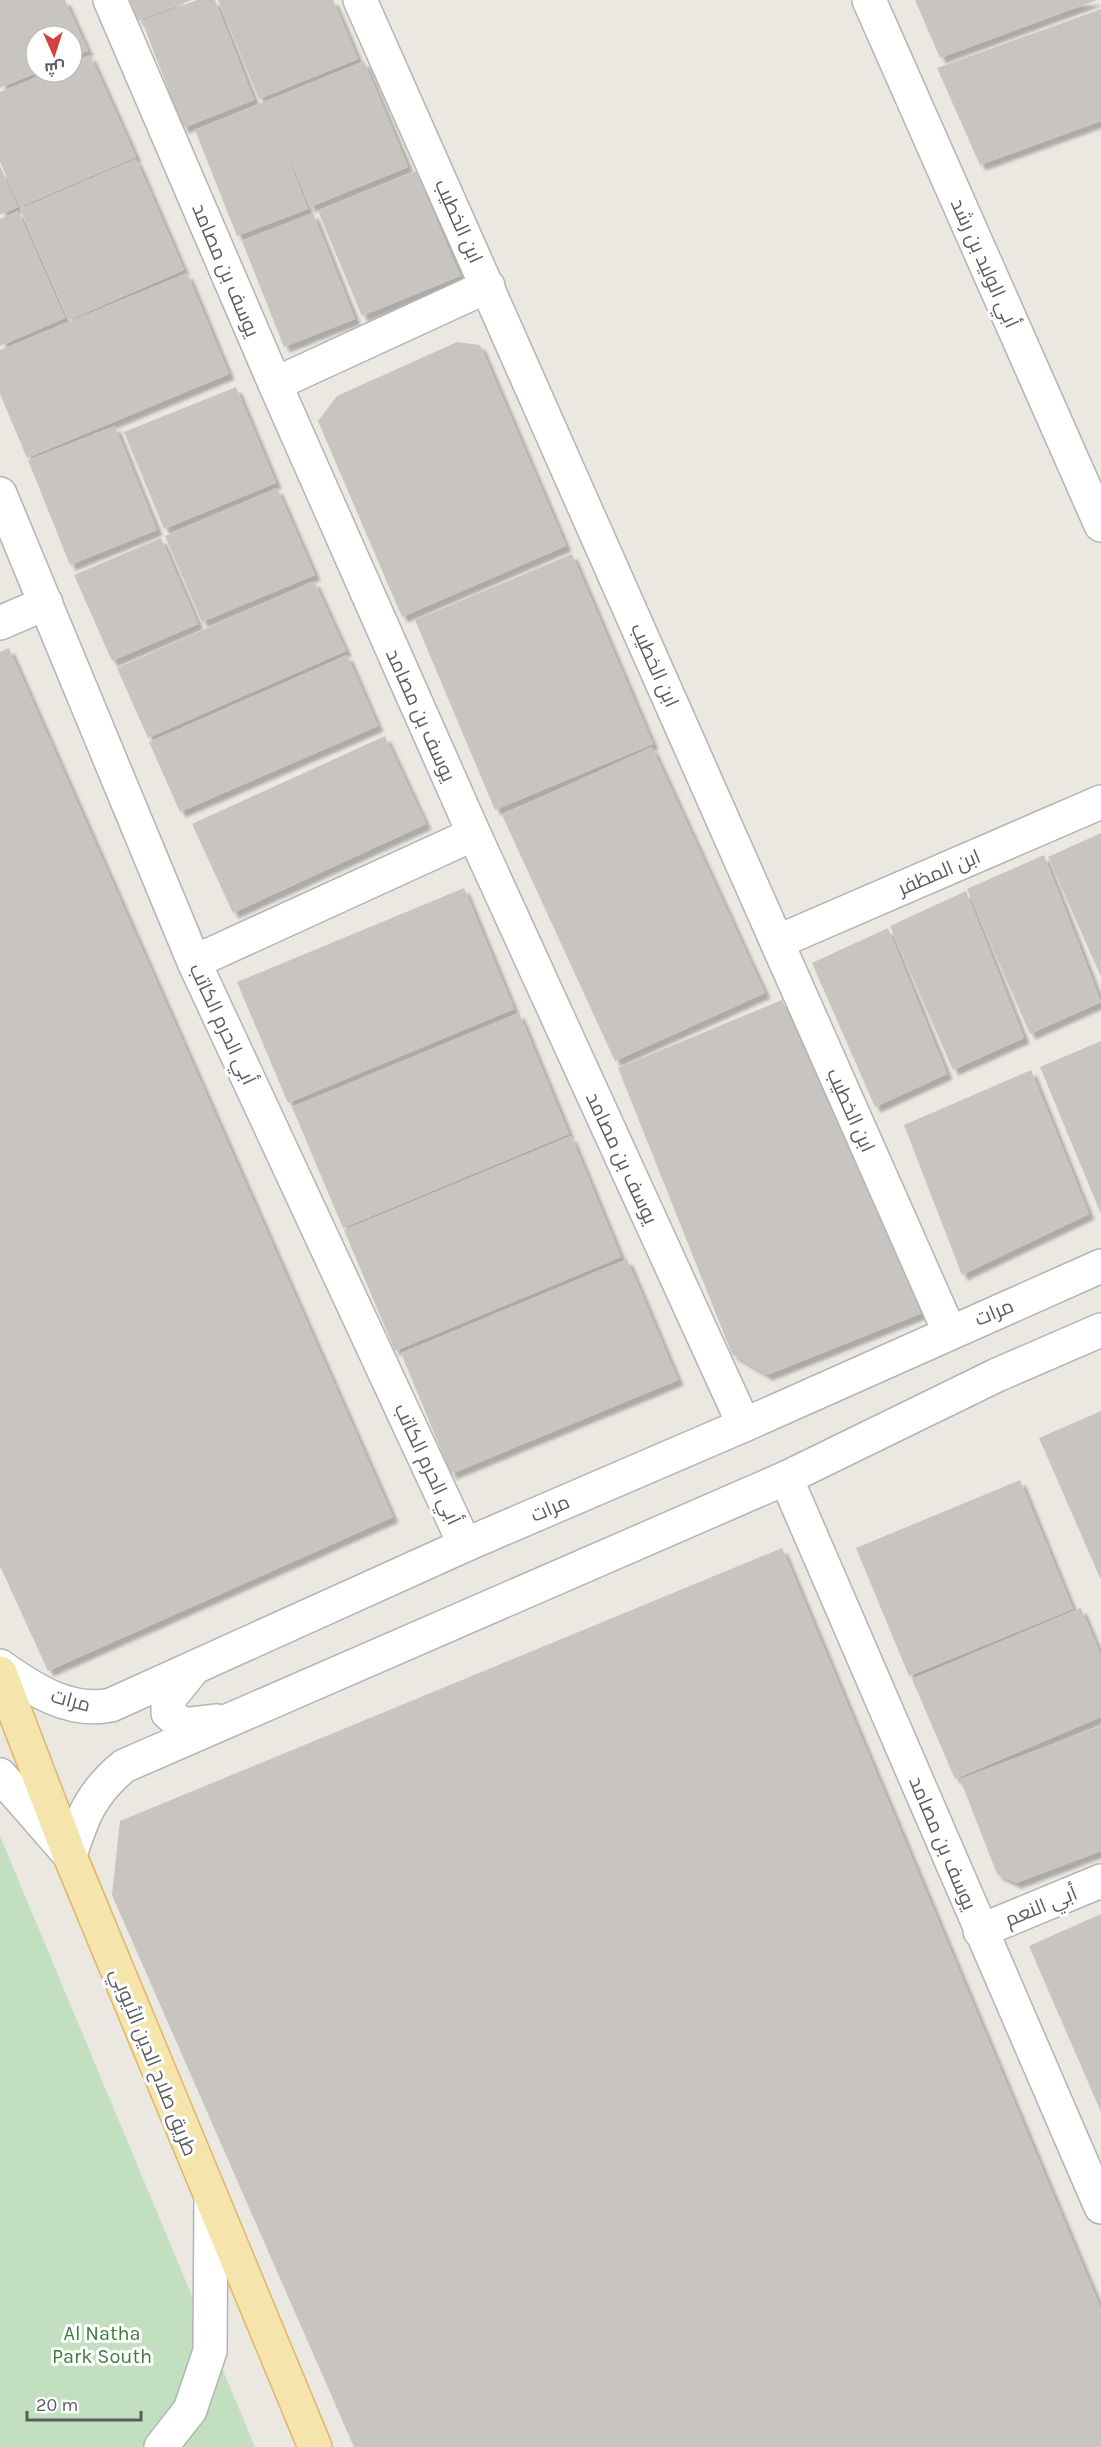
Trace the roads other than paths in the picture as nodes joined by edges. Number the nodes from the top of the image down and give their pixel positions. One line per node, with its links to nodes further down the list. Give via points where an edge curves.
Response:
1 (110, 0): 5 (street, يوسف بن مصامد)
2 (360, 0): 4 (street, ابن الخطيب)
3 (868, 0): 7 (street, أبي الوليد بن رشد)
4 (488, 286): 5 (street); 12 (street, ابن الخطيب)
5 (275, 384): 11 (street, يوسف بن مصامد)
6 (0, 494): 8 (street, أبي الحرم الكاتب)
7 (1101, 525)
8 (46, 603): 9 (street); 13 (street, أبي الحرم الكاتب)
9 (0, 623)
10 (1101, 802): 12 (street, ابن المظفر)
11 (474, 834): 13 (street); 17 (street, يوسف بن مصامد)
12 (777, 942): 16 (street, ابن الخطيب)
13 (194, 962): 19 (street, أبي الحرم الكاتب)
14 (1101, 1266): 16 (street, مرات)
15 (1101, 1330): 18 (street, via 997,1375)
16 (949, 1331): 17 (street, مرات)
17 (744, 1425): 19 (street, مرات)
18 (786, 1478): 23 (street); 27 (street, يوسف بن مصامد)
19 (465, 1545): 21 (street, مرات)
20 (0, 1666): 21 (street, مرات, via 56,1699 93,1709 111,1705)
21 (195, 1666): 23 (street, via 168,1700 168,1713 183,1725)
22 (0, 1673): 25 (main road, طريق صلاح الدين الأيوبي)
23 (229, 1720): 25 (street, via 124,1766 94,1795)
24 (0, 1775): 25 (street)
25 (70, 1856): 28 (main road, طريق صلاح الدين الأيوبي)
26 (1101, 1881): 27 (street, أبي النعم)
27 (981, 1930): 29 (street, يوسف بن مصامد)
28 (211, 2199): 30 (street, via 210,2351 190,2410); 31 (main road, طريق صلاح الدين الأيوبي)
29 (1101, 2207)
30 (161, 2447)
31 (315, 2447)

